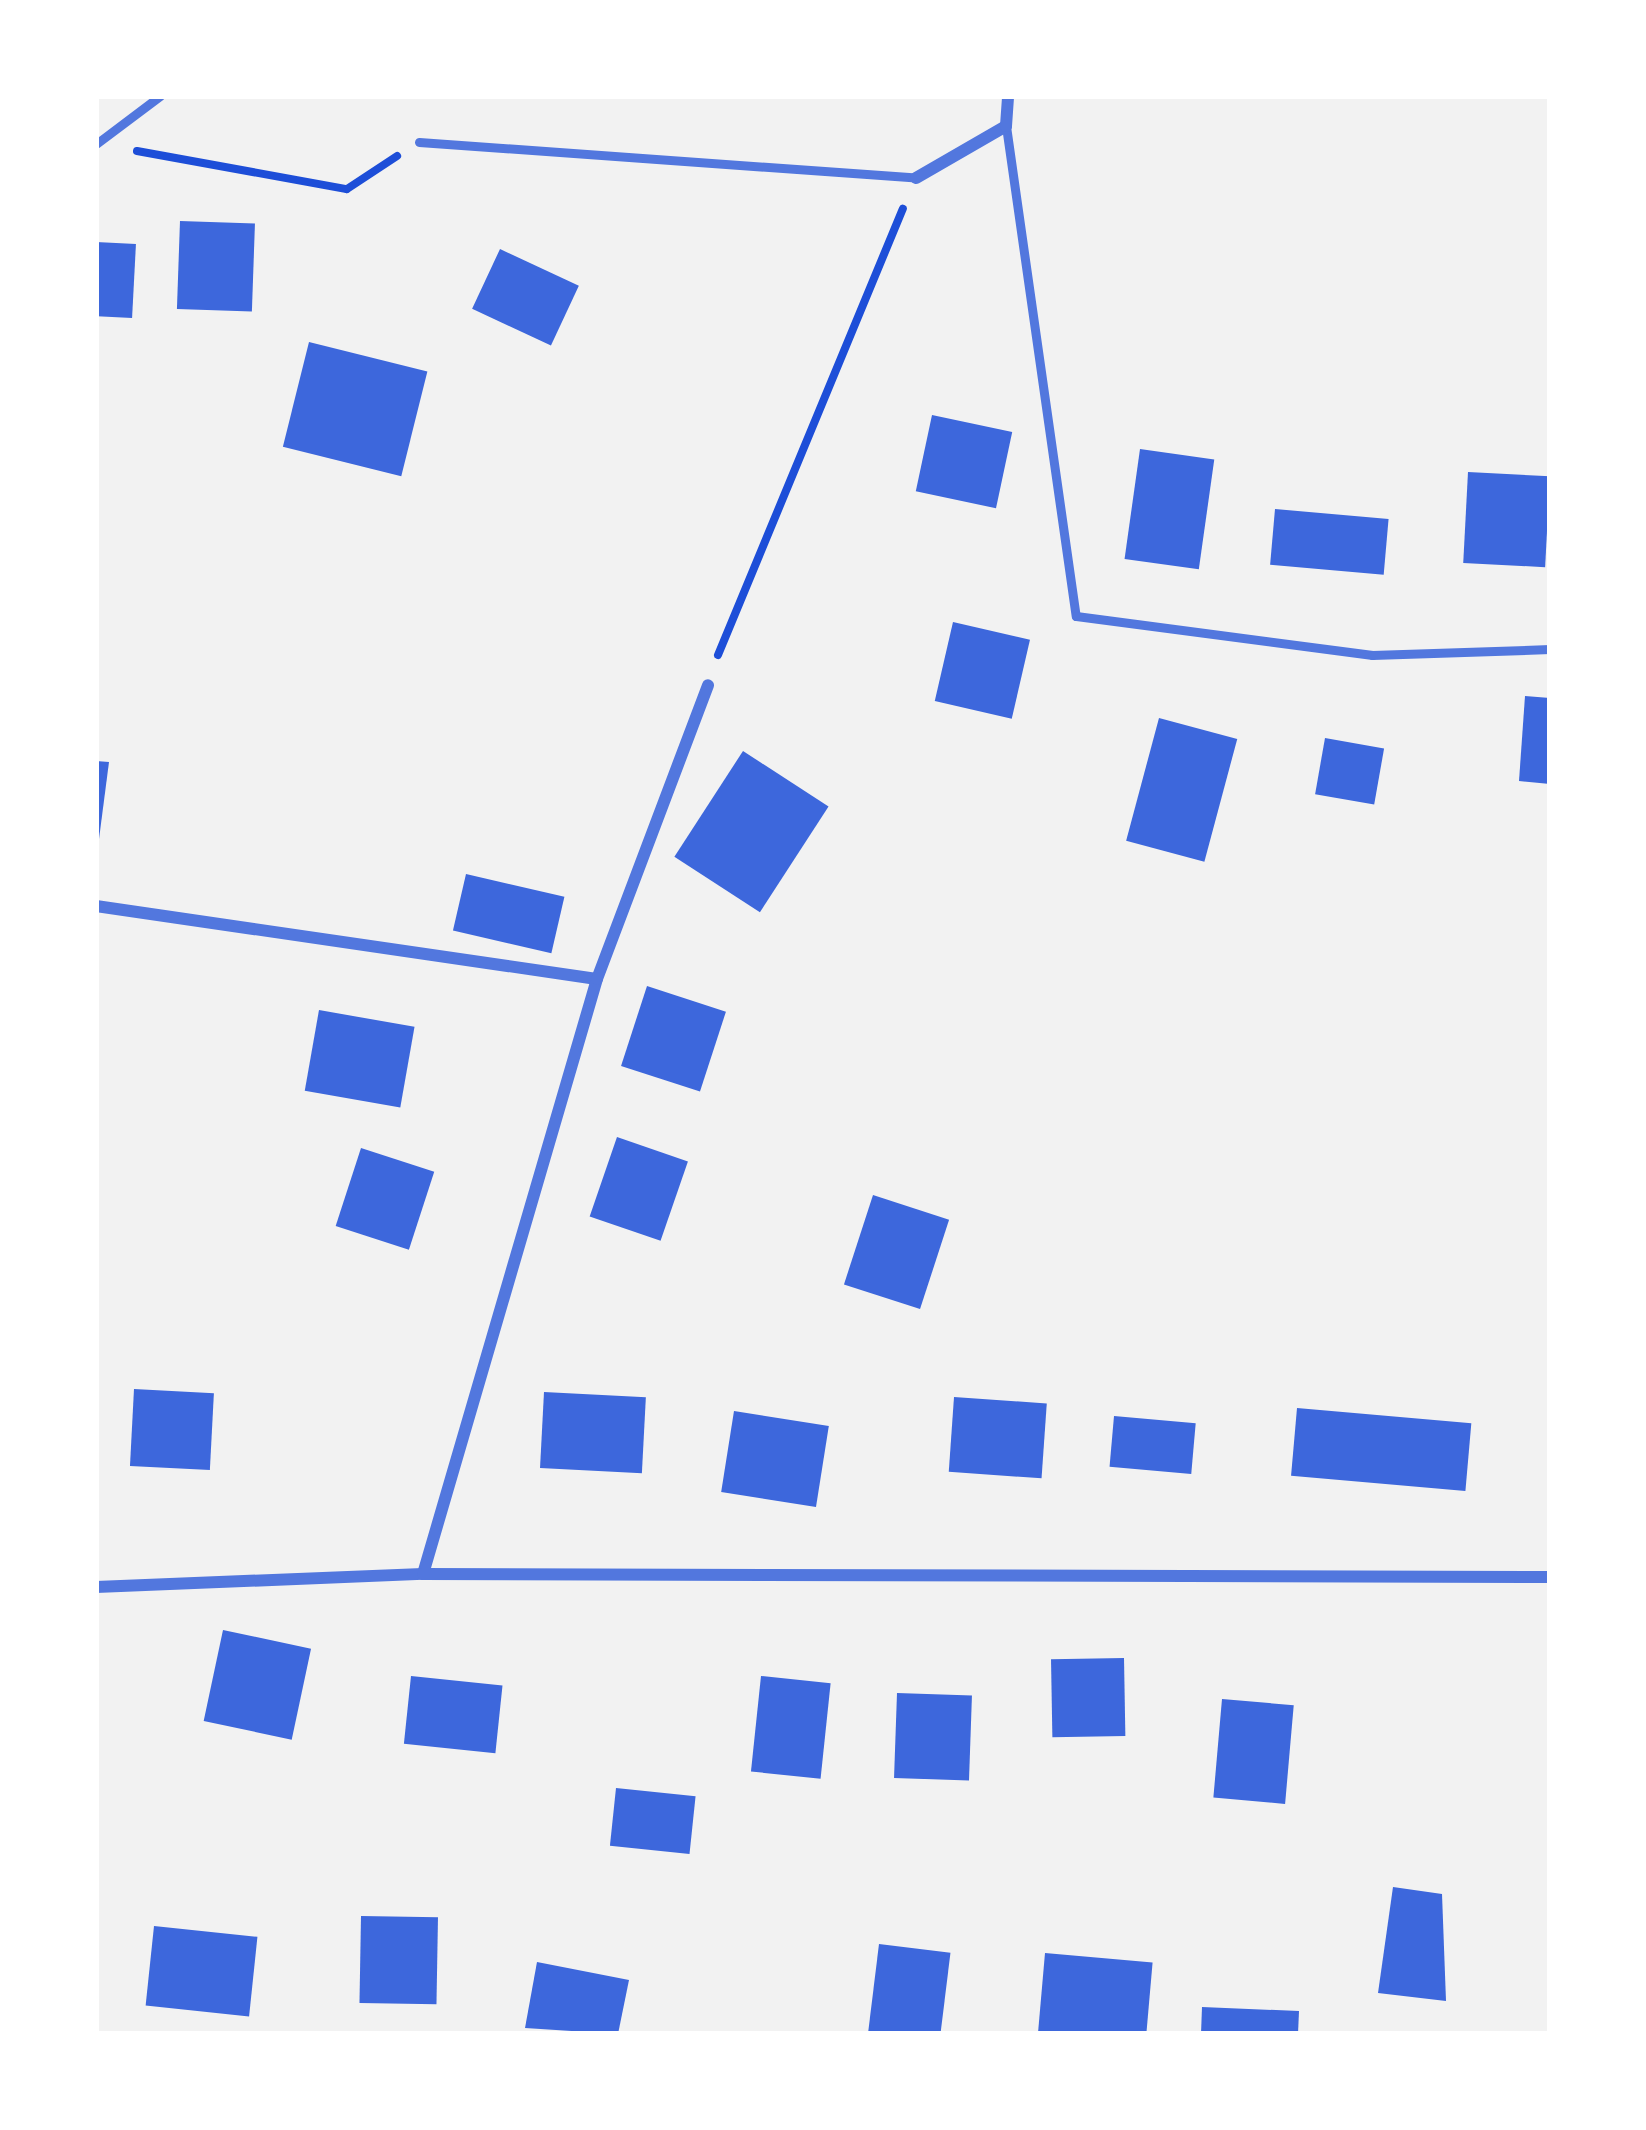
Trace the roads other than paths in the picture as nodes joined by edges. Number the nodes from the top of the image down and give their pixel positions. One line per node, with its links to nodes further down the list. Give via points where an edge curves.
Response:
1 (160, 96): 5 (lane)
2 (1008, 96): 3 (street)
3 (1006, 126): 6 (street); 7 (lane, via 1076,616 1372,655)
4 (418, 142): 6 (lane)
5 (99, 144)
6 (916, 178)
7 (1550, 649)
8 (708, 685): 10 (street)
9 (96, 906): 10 (street)
10 (597, 979): 11 (street)
11 (423, 1574): 12 (street); 13 (street)
12 (1550, 1577)
13 (96, 1587)

